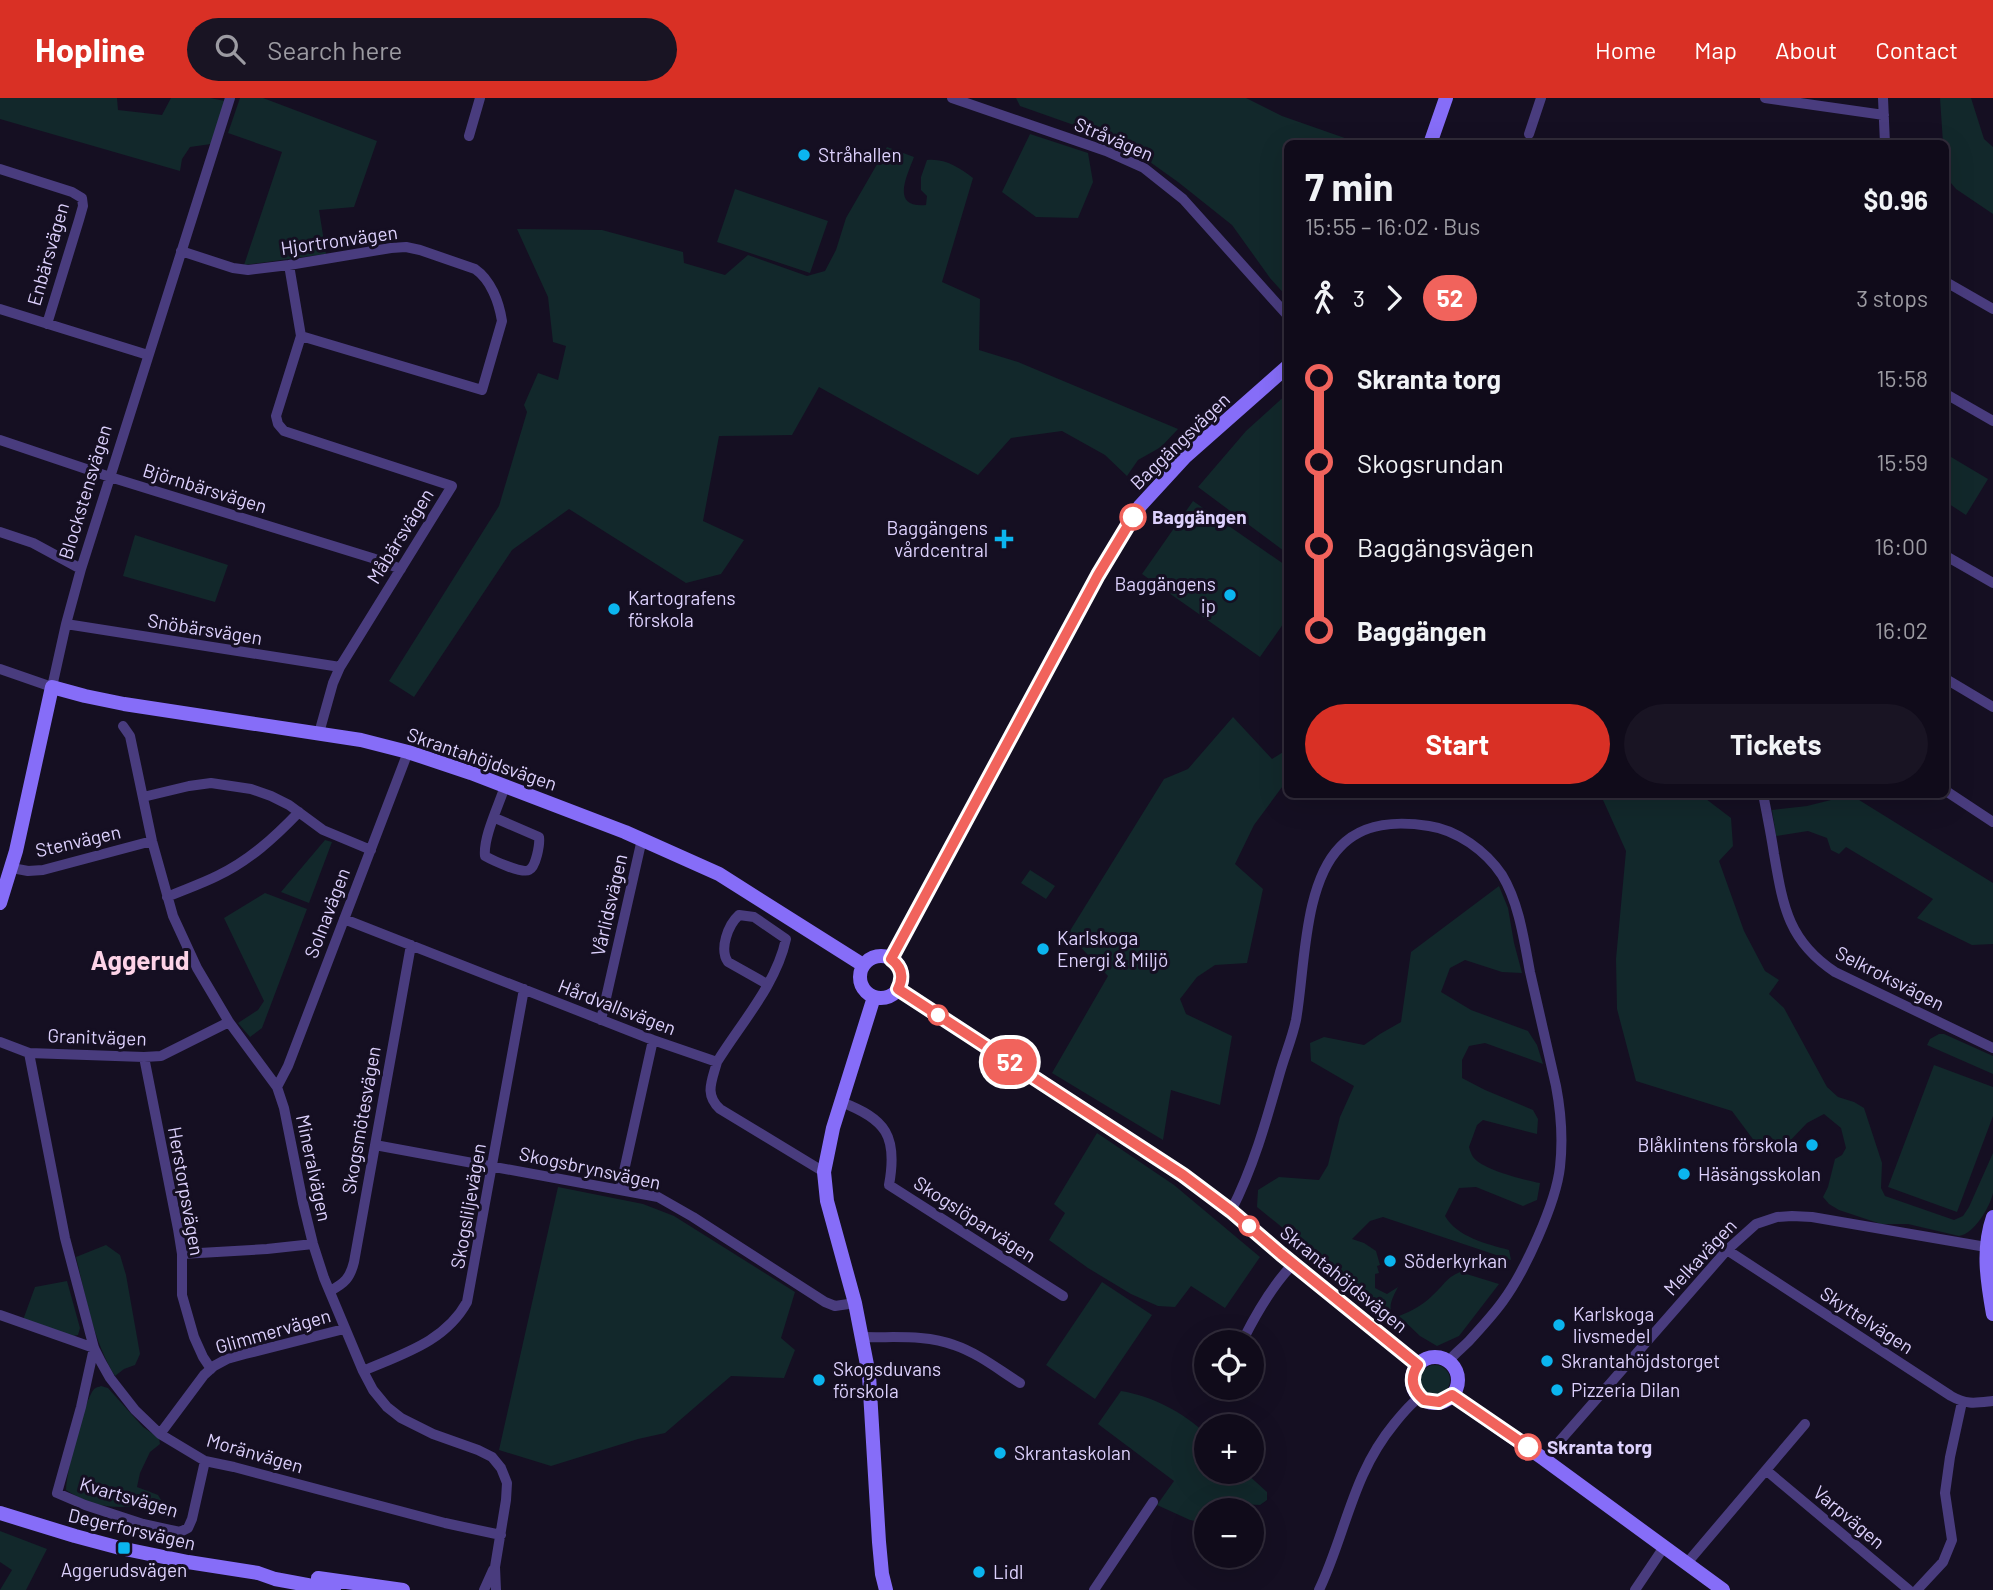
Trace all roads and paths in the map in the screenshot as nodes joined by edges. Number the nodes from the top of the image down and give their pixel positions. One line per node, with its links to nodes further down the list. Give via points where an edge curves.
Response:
1 (230, 98): 14 (street, Blockstensvägen)
2 (480, 98): 10 (street)
3 (954, 98): 19 (street, Stråvägen, via 1106,150 1144,168 1184,199)
4 (1446, 98): 11 (street)
5 (1541, 98): 9 (street)
6 (1766, 98): 8 (street)
7 (1882, 98): 8 (street)
8 (1884, 115): 12 (street)
9 (1529, 134)
10 (469, 136)
11 (1431, 140)
12 (1885, 140)
13 (0, 169): 20 (street, Enbärsvägen, via 82,198)
14 (181, 251): 15 (street, Hjortronvägen, via 248,270); 22 (street, Blockstensvägen)
15 (289, 265): 21 (street); 21 (street, Hjortronvägen, via 391,248 420,250 483,274 502,321 482,390)
16 (1949, 284): 18 (street)
17 (0, 309): 20 (street, Enbärsvägen)
18 (1993, 309)
19 (1284, 312)
20 (47, 324): 22 (street, Enbärsvägen)
21 (301, 336): 31 (street, Måbärsvägen, via 276,416 284,431 452,486)
22 (148, 355): 27 (street, Blockstensvägen)
23 (1284, 370): 57 (street, Baggängsvägen, via 1185,457 1140,506 1098,575)
24 (1949, 396): 25 (street)
25 (1993, 421)
26 (0, 440): 27 (street, Björnbärsvägen)
27 (110, 477): 30 (street, Blockstensvägen); 31 (street, Björnbärsvägen)
28 (0, 532): 30 (street, via 33,543)
29 (1949, 560): 32 (street)
30 (81, 569): 33 (street, Blockstensvägen)
31 (401, 569): 34 (street, Måbärsvägen)
32 (1993, 583)
33 (66, 624): 34 (street, Snöbärsvägen); 37 (street, Blockstensvägen)
34 (340, 667): 40 (street, Måbärsvägen)
35 (0, 669): 37 (street)
36 (1949, 681): 38 (street)
37 (52, 687): 40 (street, Skrantahöjdsvägen, via 124,704); 52 (street, Blockstensvägen)
38 (1993, 707)
39 (123, 726): 44 (street, Mineralvägen, via 130,736)
40 (319, 733): 41 (street, Skrantahöjdsvägen)
41 (408, 752): 42 (street, Skrantahöjdsvägen); 51 (street, Solnavägen)
42 (505, 786): 47 (street); 49 (street, Skrantahöjdsvägen)
43 (1949, 793): 48 (street)
44 (143, 797): 46 (street, via 211,783 271,796); 50 (street, Mineralvägen)
45 (1764, 798): 67 (street, Selkroksvägen, via 1784,903 1793,929 1812,955 1835,972)
46 (299, 812): 51 (street, via 323,830); 53 (street, via 243,861)
47 (495, 818): 47 (street, via 485,856 529,871 540,837)
48 (1993, 822)
49 (642, 839): 58 (street, Skrantahöjdsvägen, via 719,874); 63 (street, Vårlidsvägen)
50 (152, 841): 52 (street, Stenvägen); 53 (street, Mineralvägen)
51 (371, 850): 55 (street, Solnavägen)
52 (6, 877): 54 (street, Blockstensvägen)
53 (167, 897): 64 (street, Mineralvägen, via 186,946)
54 (0, 903)
55 (344, 919): 56 (street, Hårdvallsvägen); 71 (street, Solnavägen)
56 (411, 944): 60 (street, Hårdvallsvägen); 73 (street, Skogsmötesvägen)
57 (891, 959): 58 (street, via 878,956); 61 (street, via 901,972)
58 (863, 965): 62 (street, via 860,983)
59 (768, 984): 59 (street, via 786,939 754,917 740,915 733,921 724,956); 70 (street)
60 (524, 989): 63 (street, Hårdvallsvägen); 74 (street, Skogsliljevägen)
61 (898, 989): 62 (street, via 888,997); 77 (street, Skrantahöjdsvägen, via 1163,1161)
62 (874, 997): 72 (street)
63 (601, 1020): 65 (street, Hårdvallsvägen)
64 (229, 1022): 69 (street, Granitvägen, via 161,1056); 71 (street, Mineralvägen)
65 (653, 1040): 70 (street, Hårdvallsvägen); 76 (street)
66 (0, 1042): 68 (street, Granitvägen)
67 (1993, 1048)
68 (29, 1052): 69 (street, Granitvägen); 92 (street, Moränvägen, via 65,1238)
69 (144, 1057): 82 (street, Herstorpsvägen)
70 (717, 1062): 75 (street, via 712,1101)
71 (277, 1087): 79 (street, Mineralvägen)
72 (841, 1102): 75 (street); 85 (street, Skogslöparvägen, via 882,1125 892,1159 889,1185)
73 (375, 1145): 74 (street, Skogsbrynsvägen); 84 (street, Skogsmötesvägen, via 351,1276)
74 (493, 1166): 76 (street, Skogsbrynsvägen); 96 (street, Skogsliljevägen, via 470,1290 460,1315 428,1342)
75 (824, 1172): 86 (street, via 827,1201)
76 (620, 1189): 86 (street, Skogsbrynsvägen, via 671,1203 825,1302 835,1306)
77 (1231, 1211): 83 (street, Skrantahöjdsvägen); 93 (street, via 1244,1186 1295,1022 1311,913 1330,860 1353,836 1381,824 1435,827 1460,837 1503,877 1522,930 1560,1110 1561,1166 1541,1228 1504,1300)
78 (1993, 1216): 80 (street)
79 (313, 1244): 82 (street); 84 (street, Mineralvägen)
80 (1986, 1247): 81 (street, Melkavägen, via 1792,1216 1756,1224); 87 (street)
81 (1727, 1250): 101 (street, Skyttelvägen); 104 (street, Melkavägen)
82 (182, 1254): 95 (street, Herstorpsvägen, via 185,1308)
83 (1293, 1264): 90 (street); 94 (street, Skrantahöjdsvägen)
84 (330, 1291): 89 (street, Mineralvägen)
85 (1063, 1296)
86 (855, 1303): 91 (street)
87 (1993, 1314)
88 (0, 1315): 92 (street)
89 (344, 1329): 95 (street, Glimmervägen, via 228,1359); 96 (street, Mineralvägen)
90 (1249, 1330)
91 (863, 1337): 97 (street, via 953,1344); 118 (street)
92 (94, 1348): 103 (street, Moränvägen, via 121,1393); 105 (street, Kvartsvägen, via 57,1493 143,1524 180,1532 192,1519)
93 (1449, 1361): 94 (street, via 1432,1357); 98 (street, via 1458,1377)
94 (1418, 1365): 99 (street, via 1413,1381)
95 (211, 1369): 103 (street, Glimmervägen)
96 (363, 1371): 109 (street, Mineralvägen, via 373,1390 401,1418 492,1457 507,1483)
97 (1020, 1383)
98 (1452, 1395): 99 (street, via 1439,1402); 104 (street)
99 (1420, 1397): 120 (street, via 1373,1452)
100 (1993, 1401): 101 (street)
101 (1962, 1402): 124 (street, via 1945,1493 1952,1540 1943,1562)
102 (1805, 1424): 106 (street)
103 (160, 1434): 105 (street, Moränvägen)
104 (1544, 1459): 110 (street)
105 (205, 1461): 109 (street, Moränvägen)
106 (1767, 1471): 111 (street); 123 (street, Varpvägen)
107 (1153, 1502): 119 (street)
108 (0, 1513): 113 (street, Degerforsvägen, via 120,1548)
109 (501, 1535): 112 (street, Mineralvägen)
110 (1664, 1547): 111 (street); 121 (street)
111 (1687, 1563): 122 (street)
112 (495, 1567): 116 (street, Mineralvägen); 117 (street, Mineralvägen)
113 (258, 1573): 114 (street, Degerforsvägen); 115 (street, Degerforsvägen)
114 (334, 1590)
115 (403, 1590)
116 (484, 1590)
117 (496, 1590)
118 (886, 1590)
119 (1094, 1590)
120 (1319, 1590)
121 (1635, 1590)
122 (1723, 1590)
123 (1909, 1590)
124 (1917, 1590)

